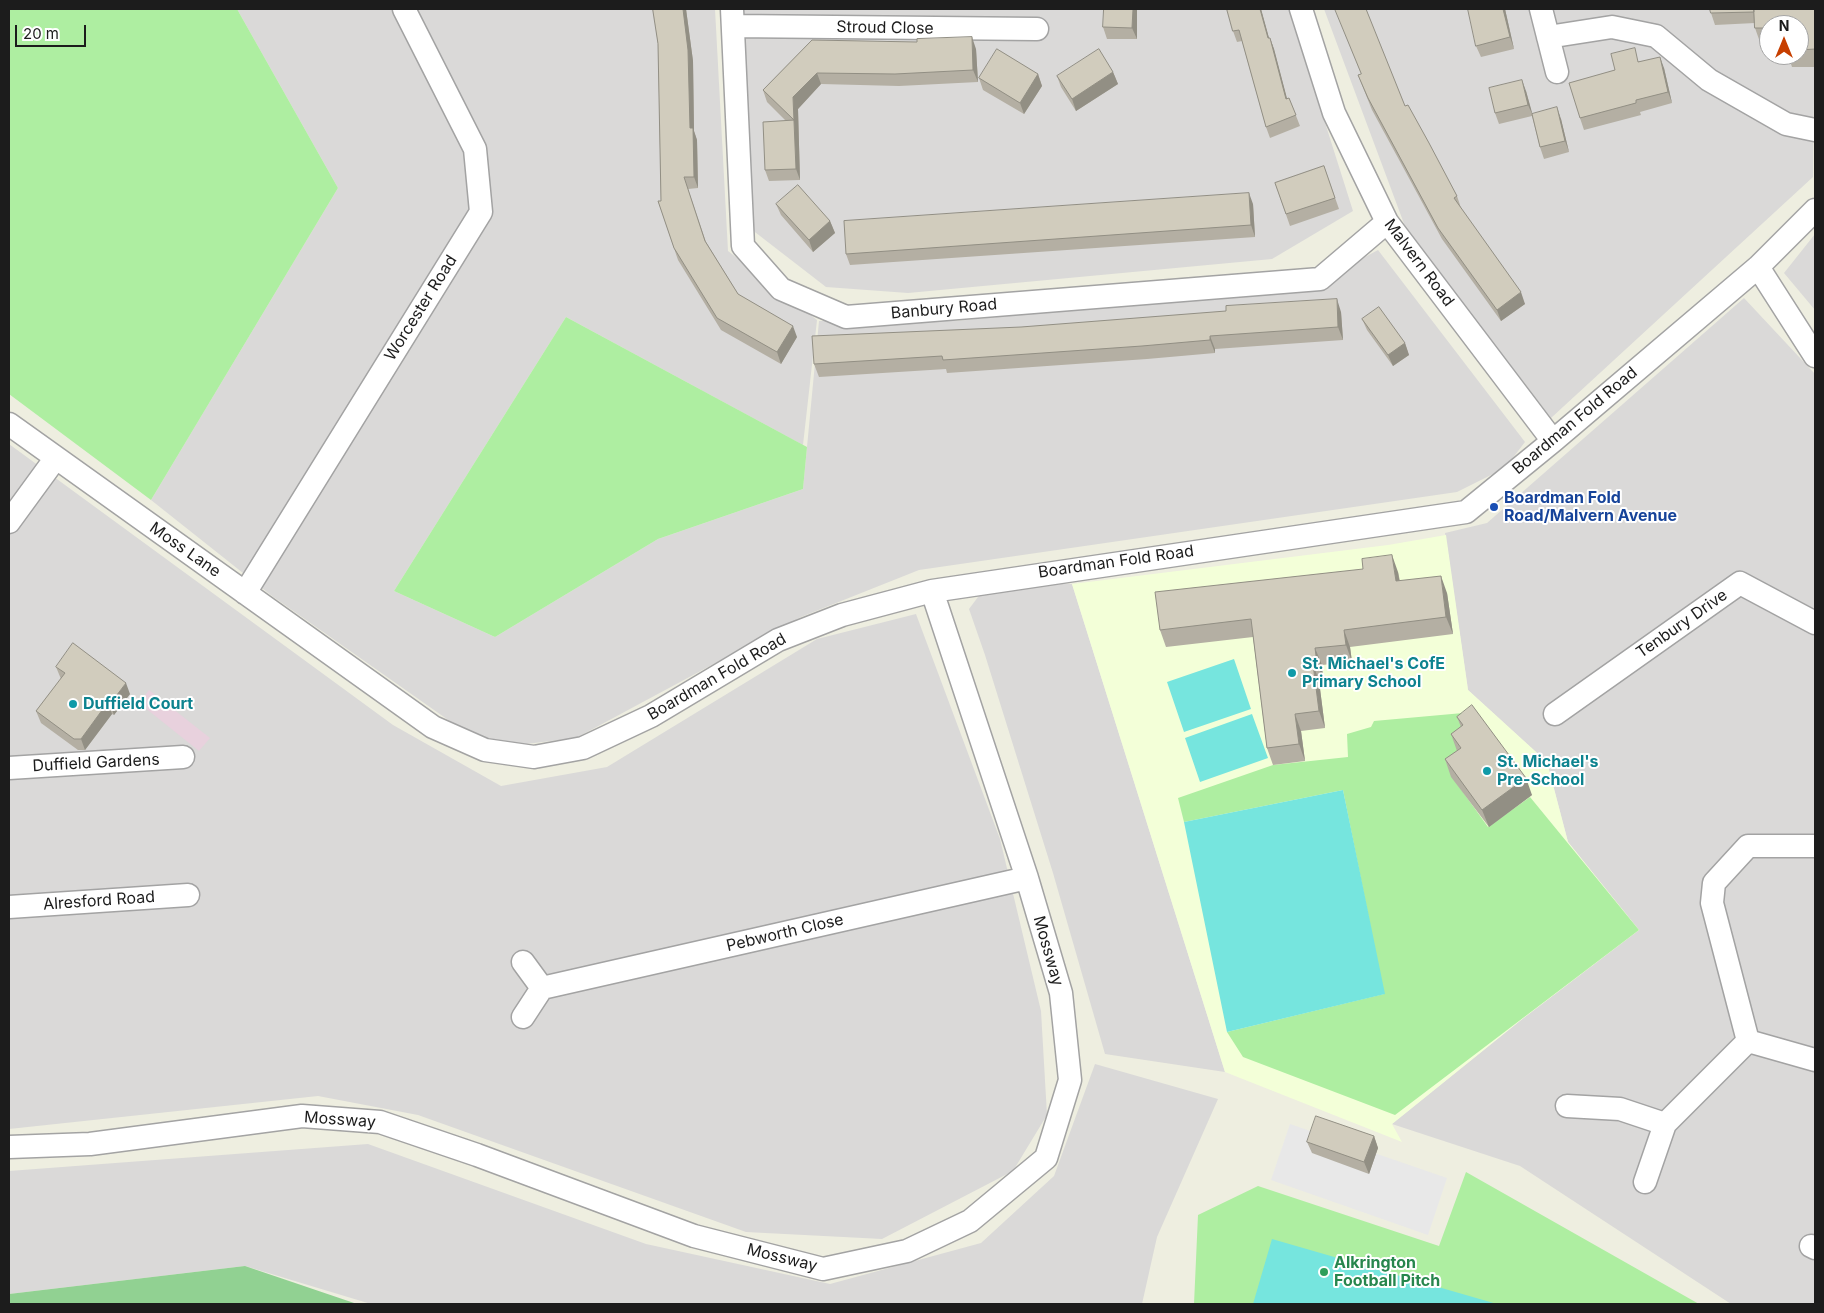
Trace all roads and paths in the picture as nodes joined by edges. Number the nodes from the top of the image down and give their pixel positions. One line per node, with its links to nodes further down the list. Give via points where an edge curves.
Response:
1 (404, 9): 18 (street, Worcester Road, via 475,149 481,212)
2 (1301, 9): 10 (street, Malvern Road, via 1334,112)
3 (1541, 9): 6 (street)
4 (732, 17): 5 (street, Stroud Close); 10 (street, Banbury Road, via 743,246 781,289 846,317 1320,278)
5 (1037, 30)
6 (1548, 37): 7 (street); 8 (street, via 1612,27 1656,36 1709,80 1786,124)
7 (1557, 72)
8 (1815, 130)
9 (1815, 210): 11 (street, Boardman Fold Road)
10 (1387, 222): 14 (street, Malvern Road)
11 (1758, 267): 12 (street); 14 (street, Boardman Fold Road)
12 (1815, 356)
13 (9, 424): 15 (street, Moss Lane)
14 (1553, 441): 17 (street, Boardman Fold Road, via 1466,512)
15 (54, 459): 16 (street); 18 (street, Moss Lane)
16 (9, 522)
17 (932, 591): 20 (street, Boardman Fold Road, via 842,615 778,640 650,716 583,748 534,758 485,750 433,727); 25 (street, Mossway)
18 (246, 593): 20 (street, Moss Lane)
19 (1815, 623): 21 (street, Tenbury Drive, via 1740,583)
20 (362, 676)
21 (1555, 714)
22 (184, 758): 23 (street, Duffield Gardens)
23 (9, 768)
24 (1815, 846): 31 (street, via 1748,846 1714,883 1712,903)
25 (1027, 878): 29 (street, Pebworth Close); 35 (street, Mossway, via 1061,993 1070,1080 1046,1158 970,1221 907,1251 823,1269 694,1236 380,1122 302,1116 90,1144)
26 (188, 894): 27 (street, Alresford Road)
27 (9, 907)
28 (522, 962): 29 (street)
29 (542, 988): 30 (street)
30 (523, 1017)
31 (1748, 1041): 32 (street); 34 (street)
32 (1815, 1060)
33 (1567, 1106): 34 (street, via 1620,1109)
34 (1665, 1124): 36 (street)
35 (9, 1147)
36 (1644, 1182)

